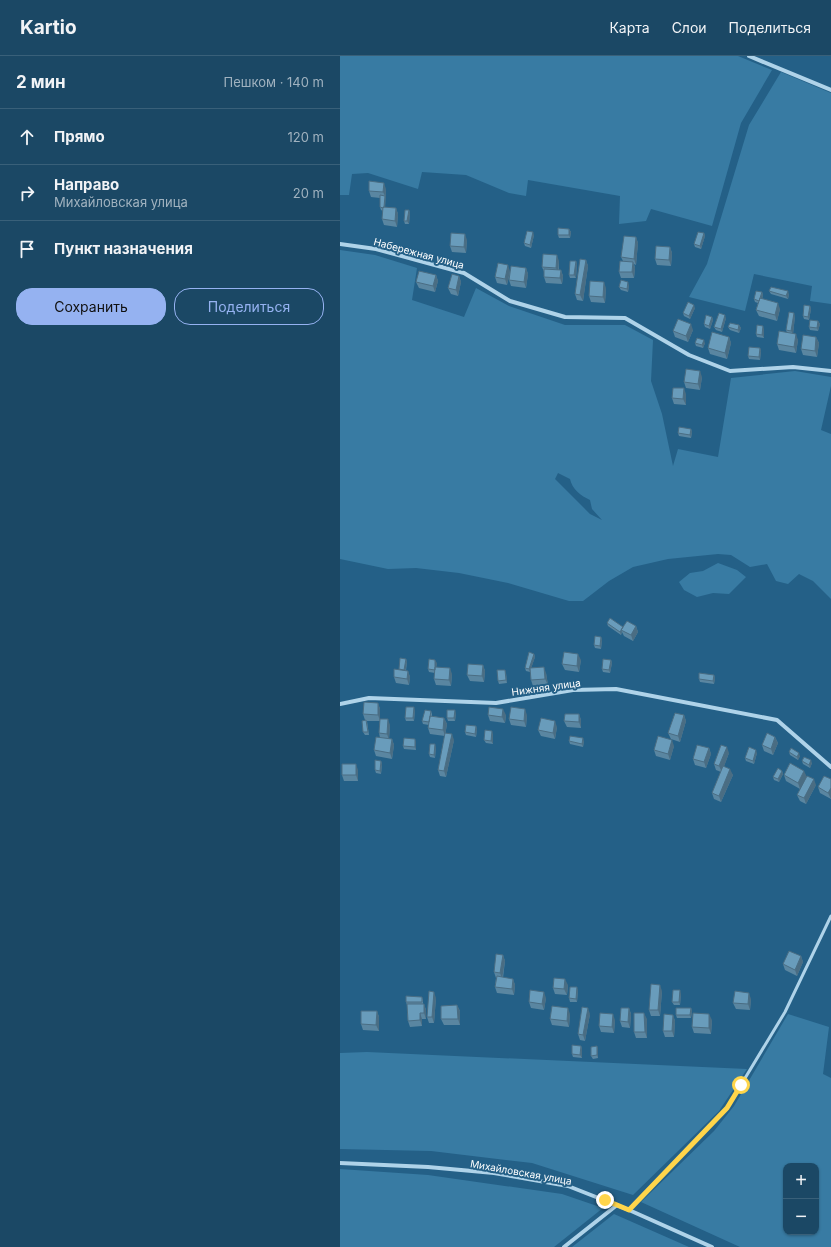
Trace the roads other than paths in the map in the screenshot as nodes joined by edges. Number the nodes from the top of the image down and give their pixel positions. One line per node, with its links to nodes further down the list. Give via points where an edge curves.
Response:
1 (749, 56): 2 (street)
2 (831, 90)
3 (340, 244): 4 (street, Набережная улица, via 376,249 464,273 510,301 565,317 625,318 689,355 730,371 793,367)
4 (831, 371)
5 (340, 704): 6 (street, Нижняя улица, via 369,698 496,703 573,690 616,689 777,720)
6 (831, 767)
7 (831, 916): 10 (lane, via 785,1012 727,1108)
8 (340, 1163): 9 (street, Михайловская улица, via 494,1173 568,1186)
9 (617, 1205): 10 (street, Михайловская улица); 11 (street)
10 (629, 1210): 12 (street, Михайловская улица)
11 (564, 1247)
12 (712, 1247)

